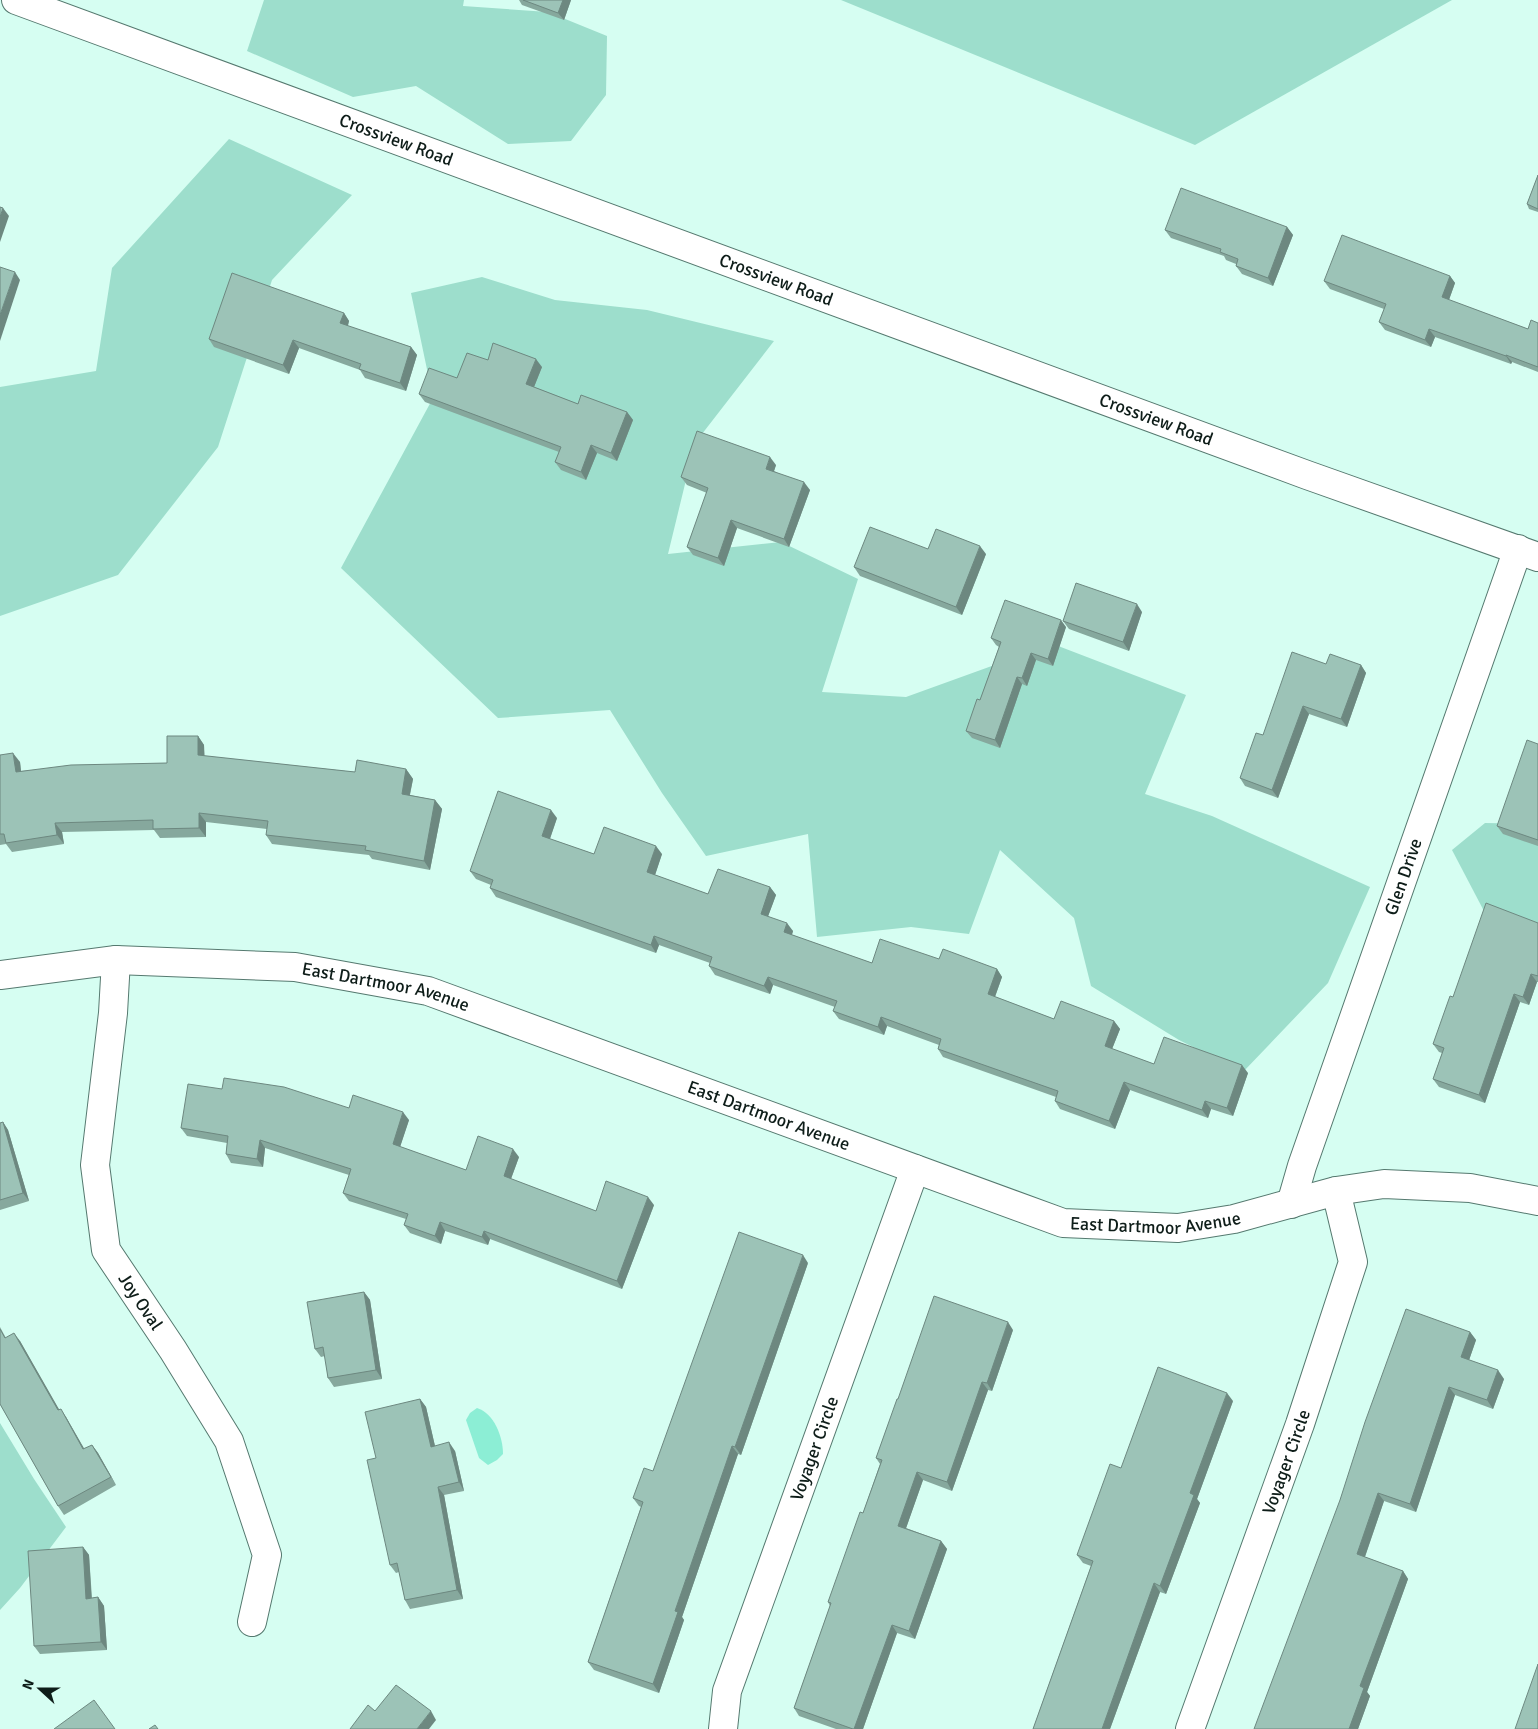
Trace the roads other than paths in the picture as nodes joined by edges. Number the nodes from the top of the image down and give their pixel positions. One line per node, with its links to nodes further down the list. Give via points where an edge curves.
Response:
1 (16, 0): 2 (street, Crossview Road, via 1306,475)
2 (1528, 553): 8 (street, Glen Drive, via 1302,1166)
3 (116, 960): 4 (street, East Dartmoor Avenue); 5 (street, East Dartmoor Avenue, via 295,967 428,991); 9 (street, Joy Oval, via 95,1165 106,1250 229,1441 267,1555)
4 (0, 975)
5 (915, 1169): 8 (street, East Dartmoor Avenue, via 1063,1223 1178,1228 1234,1220); 10 (street, Voyager Circle, via 727,1691)
6 (1336, 1191): 7 (street, East Dartmoor Avenue, via 1384,1184 1470,1188); 8 (street, East Dartmoor Avenue); 11 (street, Voyager Circle, via 1352,1262 1300,1424)
7 (1538, 1201)
8 (1291, 1204)
9 (252, 1622)
10 (723, 1729)
11 (1190, 1729)

